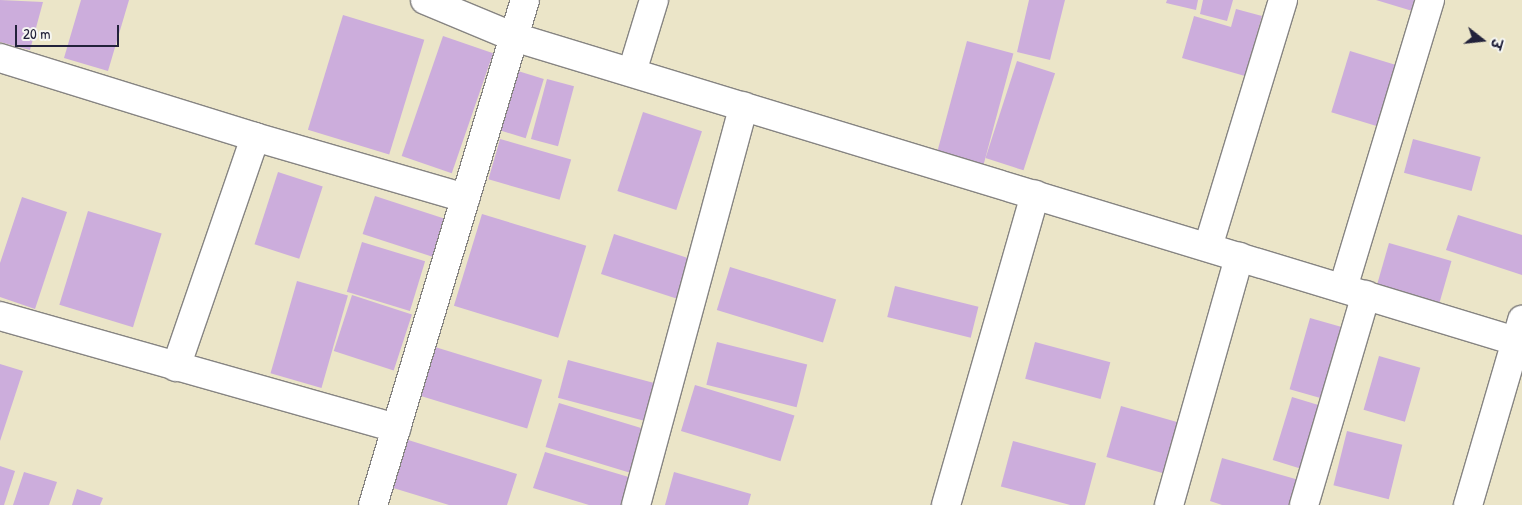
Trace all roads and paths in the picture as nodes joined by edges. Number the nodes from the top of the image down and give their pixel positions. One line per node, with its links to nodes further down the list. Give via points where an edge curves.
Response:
1 (425, 0): 6 (street)
2 (525, 0): 6 (street)
3 (654, 0): 8 (street)
4 (1283, 0): 13 (street)
5 (1430, 0): 15 (street)
6 (514, 37): 8 (street); 12 (street)
7 (0, 58): 10 (street)
8 (632, 72): 9 (street)
9 (744, 106): 11 (street); 21 (street)
10 (254, 137): 12 (street); 18 (street)
11 (1035, 195): 13 (street); 22 (street)
12 (466, 198): 19 (street)
13 (1208, 247): 14 (street)
14 (1239, 257): 15 (street); 23 (street)
15 (1354, 292): 17 (street); 24 (street)
16 (0, 316): 18 (street)
17 (1520, 335): 25 (street)
18 (176, 367): 19 (street)
19 (396, 428): 20 (street)
20 (373, 505)
21 (636, 505)
22 (946, 505)
23 (1169, 505)
24 (1304, 505)
25 (1468, 505)

